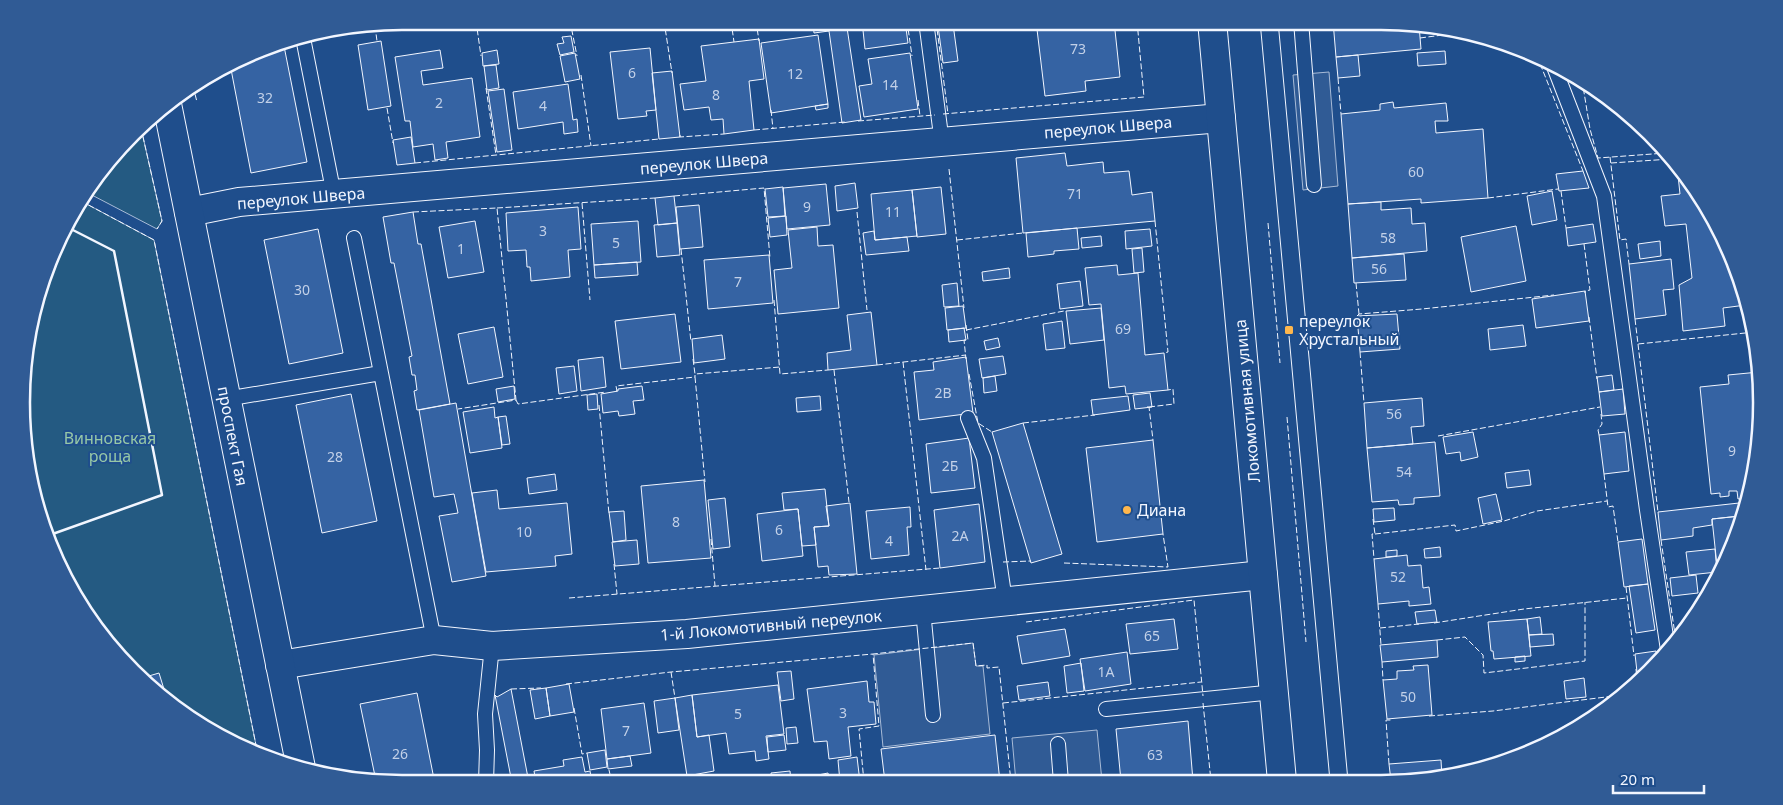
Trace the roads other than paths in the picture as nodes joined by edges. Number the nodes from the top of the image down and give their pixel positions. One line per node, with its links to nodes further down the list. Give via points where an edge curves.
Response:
1 (927, 30): 8 (lane)
2 (1213, 30): 7 (street, Локомотивная улица)
3 (1301, 30): 9 (lane)
4 (304, 44): 10 (lane)
5 (1557, 75): 20 (lane, via 1604,196)
6 (169, 113): 11 (street, проспект Гая)
7 (1221, 118): 8 (street, переулок Швера); 16 (street, Локомотивная улица)
8 (942, 142): 10 (street, переулок Швера)
9 (1314, 185)
10 (334, 195): 11 (street, переулок Швера, via 239,202)
11 (189, 212): 14 (street, проспект Гая)
12 (354, 238): 13 (lane)
13 (381, 373): 14 (lane); 19 (lane)
14 (226, 399): 22 (street, проспект Гая)
15 (968, 418): 17 (lane, via 984,458)
16 (1264, 575): 17 (street, 1-й Локомотивный переулок); 23 (street, Локомотивная улица)
17 (1005, 602): 18 (street, 1-й Локомотивный переулок)
18 (923, 610): 21 (street, 1-й Локомотивный переулок, via 687,634); 25 (lane)
19 (434, 640): 21 (street, 1-й Локомотивный переулок); 22 (street, 1-й Локомотивный переулок)
20 (1667, 641)
21 (492, 646): 28 (lane, via 485,714)
22 (280, 665): 27 (street, проспект Гая)
23 (1274, 692): 24 (lane); 30 (street, Локомотивная улица)
24 (1106, 709)
25 (933, 715)
26 (1058, 744): 29 (lane)
27 (299, 760)
28 (486, 775)
29 (1060, 775)
30 (1281, 775)

